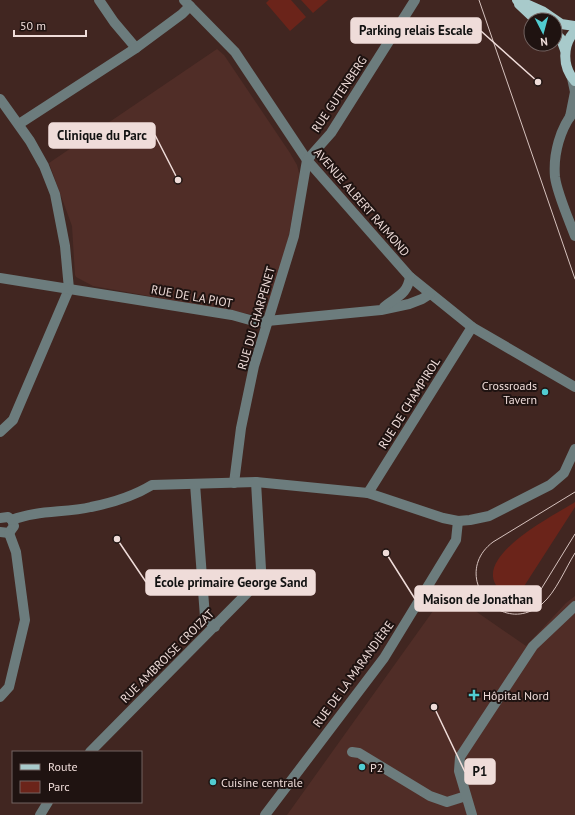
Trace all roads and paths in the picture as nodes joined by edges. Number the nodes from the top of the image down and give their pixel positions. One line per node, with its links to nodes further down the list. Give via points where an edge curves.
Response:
1 (99, 0): 10 (street)
2 (415, 0): 16 (street, RUE GUTENBERG, via 331,133)
3 (514, 0): 6 (main road)
4 (518, 0): 7 (main road, via 561,24)
5 (187, 3): 10 (street, via 182,14); 16 (street, AVENUE ALBERT RAIMOND, via 235,52)
6 (527, 12)
7 (575, 26)
8 (575, 31): 11 (main road, via 570,36)
9 (563, 44): 11 (main road)
10 (136, 48): 15 (street)
11 (565, 50): 12 (main road, via 566,61)
12 (574, 79): 14 (street)
13 (0, 99): 15 (street)
14 (572, 114): 17 (street, via 555,155 555,178)
15 (19, 124): 20 (street, via 44,166 55,194 65,246)
16 (307, 160): 18 (street, AVENUE ALBERT RAIMOND); 23 (street, RUE DU CHARPENET, via 294,236)
17 (575, 236)
18 (410, 277): 21 (street, AVENUE ALBERT RAIMOND); 22 (street, via 408,288)
19 (0, 278): 20 (street, RUE DE LA PIOT)
20 (69, 289): 23 (street, RUE DE LA PIOT, via 232,315 257,322); 28 (street, via 14,420)
21 (430, 294): 22 (street, RUE DE LA PIOT, via 422,300); 24 (street, AVENUE ALBERT RAIMOND)
22 (381, 310): 23 (street, RUE DE LA PIOT)
23 (268, 321): 32 (street, RUE DU CHARPENET, via 254,366 241,428)
24 (472, 327): 25 (street, AVENUE ALBERT RAIMOND); 33 (street, RUE DE CHAMPIROL)
25 (561, 380): 26 (street, AVENUE ALBERT RAIMOND); 27 (street, AVENUE ALBERT RAIMOND)
26 (575, 387)
27 (575, 392)
28 (0, 432)
29 (575, 449): 36 (street, via 564,473 550,485 489,516)
30 (256, 482): 32 (street); 33 (street); 39 (street, RUE AMBROISE CROIZAT, via 260,580)
31 (195, 484): 32 (street); 35 (street, via 152,485 139,492 91,507); 39 (street, via 205,617)
32 (234, 484)
33 (368, 493): 36 (street)
34 (0, 518): 35 (street, via 8,517)
35 (12, 520): 37 (street, via 13,529)
36 (458, 521): 46 (street, RUE DE LA MARANDIÈRE, via 456,540 384,658)
37 (4, 533): 40 (street, via 16,552 25,620 9,687)
38 (575, 606): 43 (street, via 533,646 460,757 459,771)
39 (214, 627): 41 (street, RUE AMBROISE CROIZAT)
40 (0, 697)
41 (91, 751)
42 (352, 752): 43 (street, via 359,753 430,796 447,802)
43 (466, 796): 47 (street)
44 (47, 803): 45 (street)
45 (40, 815)
46 (265, 815)
47 (472, 815)

